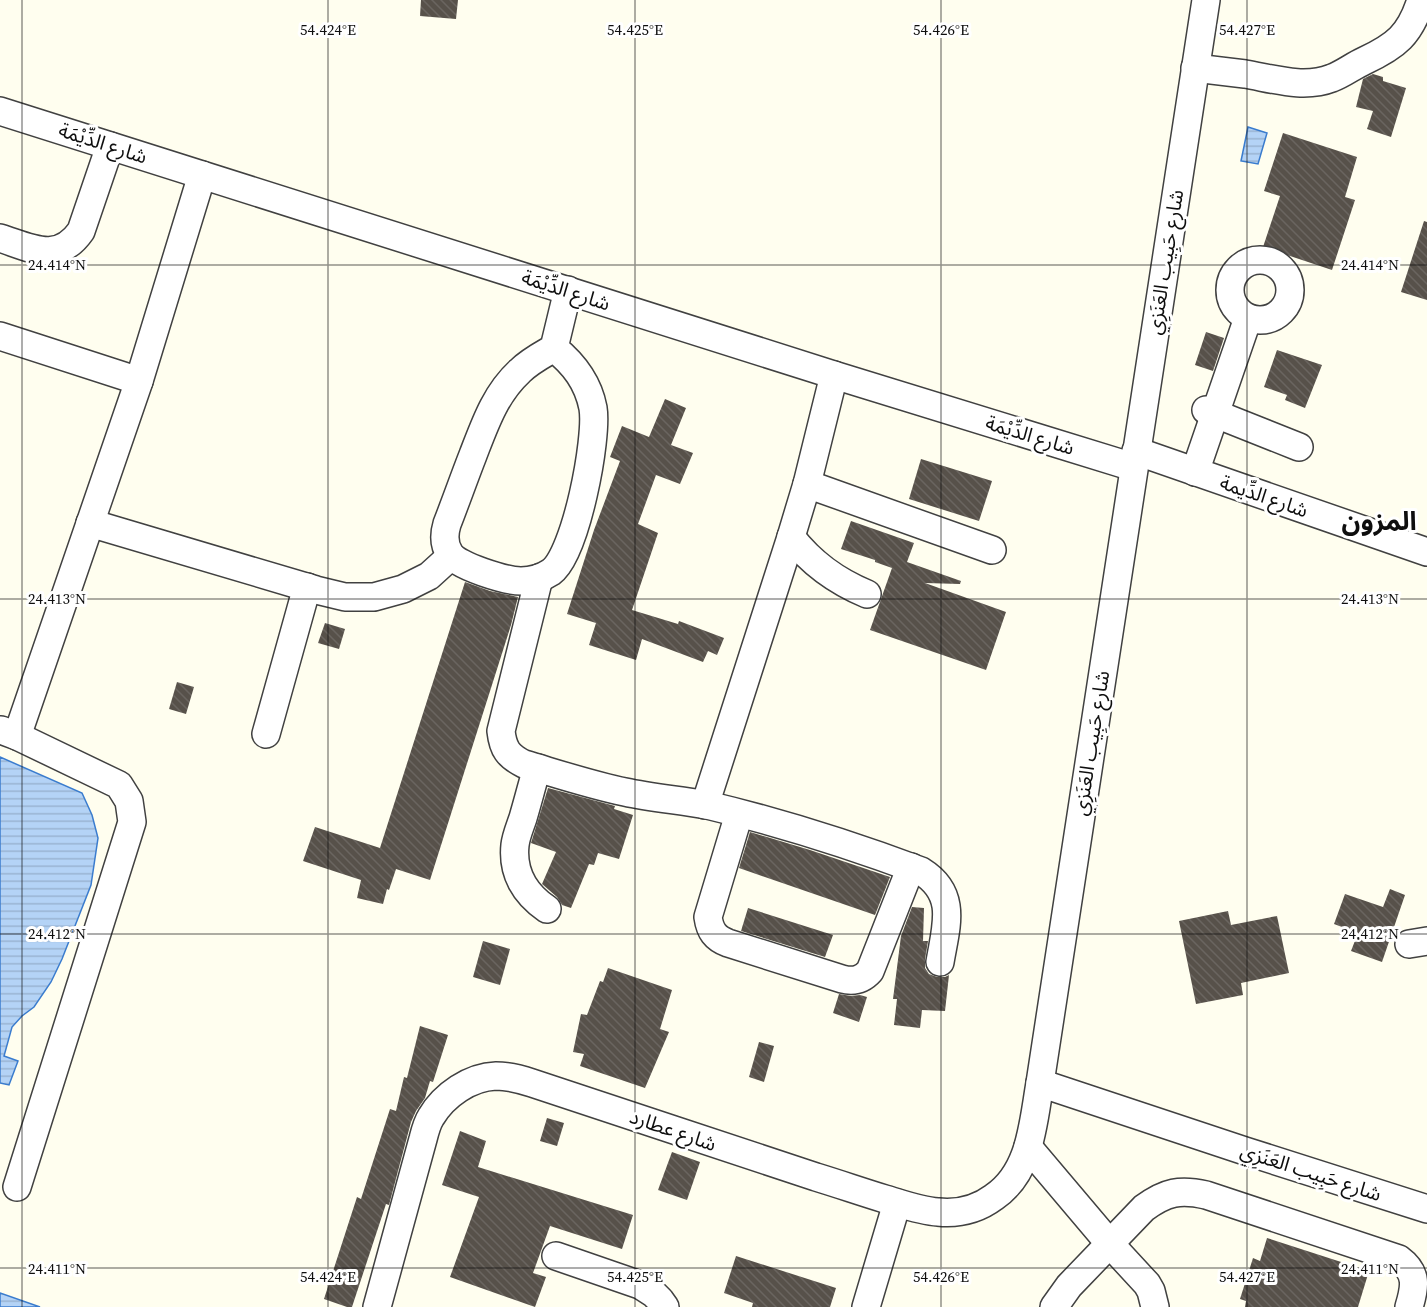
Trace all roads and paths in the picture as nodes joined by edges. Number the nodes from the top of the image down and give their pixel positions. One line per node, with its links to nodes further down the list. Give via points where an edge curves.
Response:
1 (1206, 0): 3 (street, شارع حَبِيب العَنَزِي)
2 (1421, 0): 3 (street, via 1411,25 1397,42 1331,79 1289,82)
3 (1195, 68): 16 (street, شارع حَبِيب العَنَزِي)
4 (0, 111): 5 (street, شارع الدِّيْمَة)
5 (110, 146): 6 (street, شارع الدِّيْمَة); 7 (street, via 75,240 48,252)
6 (202, 175): 8 (street, شارع الدِّيْمَة); 13 (street)
7 (0, 238)
8 (568, 290): 11 (street); 12 (street, شارع الدِّيْمَة)
9 (1248, 318): 14 (street)
10 (0, 336): 13 (street)
11 (554, 348): 23 (street, via 520,371 495,402 447,524 445,546); 24 (street, via 580,374 591,400 594,427 583,498 568,545 552,571)
12 (834, 375): 16 (street, شارع الدِّيْمَة); 18 (street)
13 (139, 381): 19 (street)
14 (1211, 412): 15 (street); 17 (street)
15 (1299, 447)
16 (1135, 459): 17 (street, شارع الدِّيمة); 35 (street, شارع حَبِيب العَنَزِي)
17 (1195, 472): 22 (street, شارع الدِّيمة)
18 (807, 484): 20 (street); 21 (street)
19 (90, 523): 25 (street); 27 (street)
20 (791, 537): 26 (street, via 825,572); 30 (street)
21 (992, 550)
22 (1427, 552)
23 (451, 556): 24 (street, via 503,579); 25 (street, via 429,576 374,597 345,597)
24 (539, 579): 29 (street, via 501,731 507,752)
25 (307, 587): 28 (street)
26 (867, 594)
27 (8, 733): 37 (street, via 119,784 129,801 132,822)
28 (266, 734)
29 (537, 768): 30 (street, via 624,792); 33 (street, via 515,844 515,860 524,888)
30 (705, 805): 31 (street)
31 (739, 814): 32 (street); 32 (street, via 708,917 713,934 720,940 842,979 861,979 870,971)
32 (911, 867): 34 (street, via 937,884 947,904)
33 (547, 909)
34 (940, 962)
35 (1040, 1083): 36 (street, شارع عطارد); 39 (street, شارع حَبِيب العَنَزِي)
36 (1028, 1147): 38 (street, شارع عطارد, via 1010,1183 977,1207 937,1212); 40 (street)
37 (16, 1187)
38 (897, 1203): 43 (street, شارع عطارد, via 513,1077 494,1076 457,1089 430,1118); 45 (street)
39 (1427, 1209)
40 (1110, 1244): 42 (street, via 1155,1200 1180,1191 1194,1192 1399,1259 1411,1272); 46 (street); 47 (street, via 1147,1284)
41 (556, 1256): 44 (street, via 640,1285)
42 (1411, 1306)
43 (378, 1307)
44 (665, 1307)
45 (866, 1307)
46 (1054, 1307)
47 (1155, 1307)

